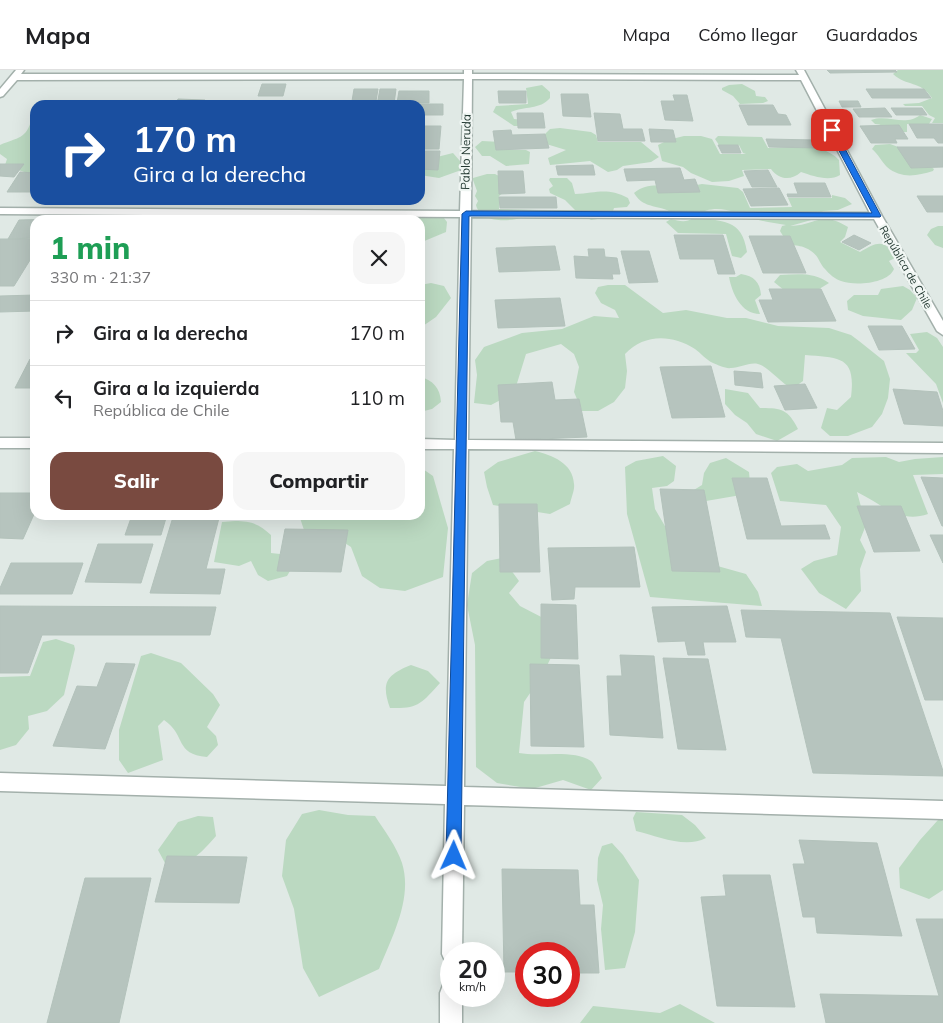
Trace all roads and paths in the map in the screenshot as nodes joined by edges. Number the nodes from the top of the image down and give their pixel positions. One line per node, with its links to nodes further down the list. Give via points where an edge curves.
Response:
1 (468, 73): 2 (street); 3 (street); 6 (street, Pablo Neruda)
2 (17, 74): 4 (street)
3 (802, 74): 7 (street, República de Chile)
4 (2, 90)
5 (0, 211): 6 (street)
6 (466, 214): 7 (street); 12 (street, Pablo Neruda)
7 (877, 216): 8 (street, República de Chile)
8 (943, 331)
9 (0, 443): 10 (street)
10 (30, 443)
11 (425, 444): 12 (street)
12 (462, 445): 13 (street); 15 (street, Pablo Neruda)
13 (943, 448)
14 (0, 782): 15 (street)
15 (455, 797): 16 (street); 17 (street, Pablo Neruda)
16 (943, 810)
17 (452, 942)
18 (451, 1007): 19 (street)
19 (451, 1023)

